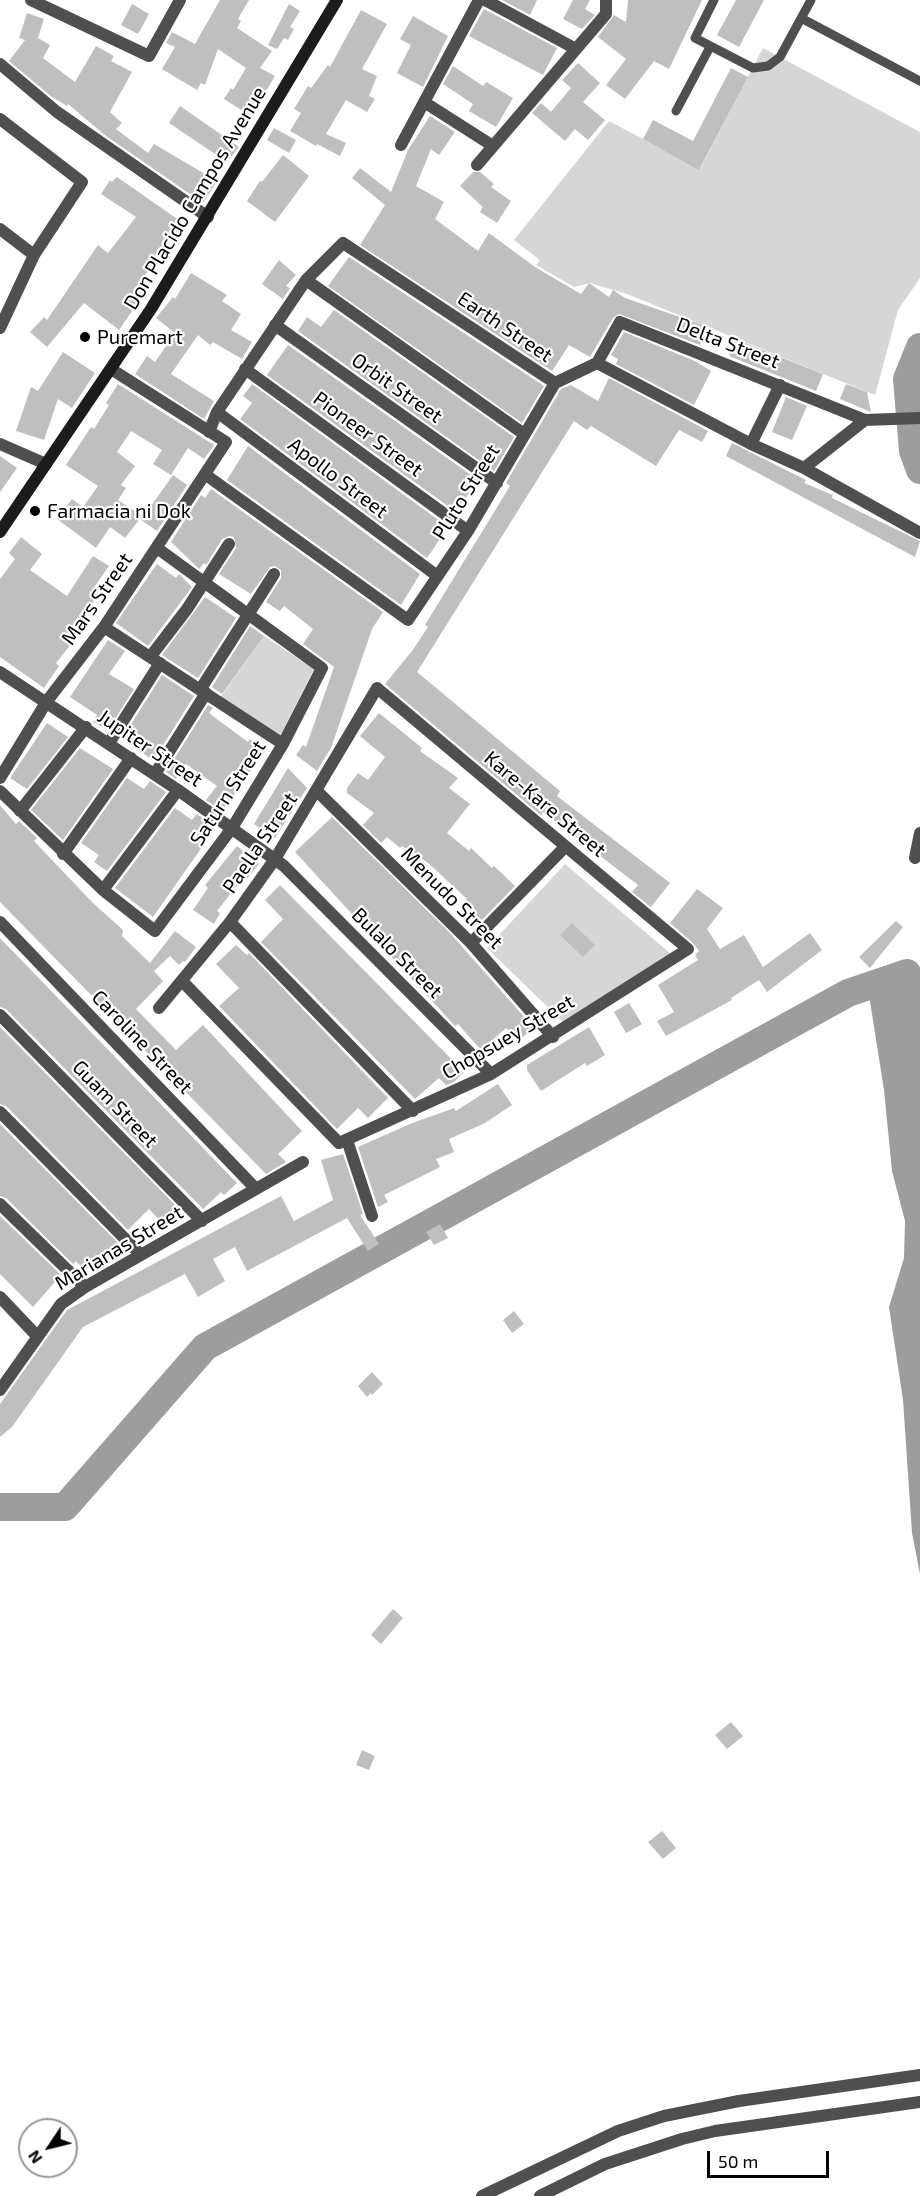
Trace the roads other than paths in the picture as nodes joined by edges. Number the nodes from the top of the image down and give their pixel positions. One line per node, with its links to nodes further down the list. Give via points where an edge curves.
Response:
1 (31, 0): 2 (street, via 149,56)
2 (180, 0)
3 (337, 0): 20 (main road, Don Placido Campos Avenue)
4 (479, 0): 14 (street)
5 (485, 0): 11 (street)
6 (606, 0): 11 (street, via 606,14)
7 (714, 0): 10 (lane, via 695,38)
8 (811, 0): 9 (lane)
9 (801, 18): 10 (lane, via 780,57 768,66 753,68); 13 (lane)
10 (710, 47): 15 (lane)
11 (576, 49): 18 (street)
12 (0, 64): 20 (street, via 74,125)
13 (920, 81)
14 (424, 102): 17 (street); 18 (street)
15 (676, 111)
16 (0, 119): 22 (street, via 82,182)
17 (401, 145)
18 (494, 146): 19 (street)
19 (477, 165)
20 (208, 217): 27 (main road, Don Placido Campos Avenue)
21 (0, 229): 22 (street)
22 (34, 255): 25 (street)
23 (306, 280): 24 (street, Earth Street); 29 (street, Earth Street, via 343,243); 35 (street)
24 (275, 325): 28 (street, Earth Street); 41 (street, Orbit Street)
25 (0, 328)
26 (597, 363): 29 (street, Earth Street); 30 (street, Delta Street, via 620,322); 37 (street)
27 (111, 369): 34 (street); 38 (main road, Don Placido Campos Avenue)
28 (245, 369): 31 (street, Earth Street); 42 (street, Pioneer Street)
29 (555, 383): 35 (street, Pluto Street)
30 (780, 385): 33 (street, Delta Street); 37 (street)
31 (218, 412): 34 (street, Earth Street); 48 (street, Apollo Street)
32 (920, 418): 33 (street)
33 (865, 420): 39 (street)
34 (209, 432): 40 (street, Mars Street, via 226,442)
35 (524, 434): 41 (street, Pluto Street)
36 (0, 444): 38 (street)
37 (751, 444): 39 (street)
38 (46, 464): 43 (main road, Don Placido Campos Avenue)
39 (804, 468): 44 (street)
40 (206, 476): 46 (street, Mars Street); 48 (street, Pluto Street, via 408,620)
41 (497, 483): 42 (street, Pluto Street)
42 (468, 531): 48 (street, Pluto Street)
43 (0, 532)
44 (920, 533)
45 (229, 544): 49 (street)
46 (157, 548): 49 (street); 51 (street, Mars Street)
47 (274, 574): 50 (street)
48 (436, 575)
49 (205, 582): 50 (street); 52 (street)
50 (249, 614): 55 (street); 59 (street, Saturn Street, via 322,668)
51 (104, 627): 52 (street); 56 (street, Mars Street)
52 (155, 660): 55 (street); 58 (street)
53 (0, 672): 56 (street, Jupiter Street)
54 (377, 688): 65 (street, Paella Street); 69 (street, Kare-Kare Street)
55 (203, 691): 59 (street); 61 (street)
56 (47, 701): 57 (street, Jupiter Street); 62 (street, Mars Street)
57 (86, 727): 58 (street, Jupiter Street); 66 (street)
58 (109, 743): 60 (street, Jupiter Street)
59 (283, 744): 67 (street, Saturn Street)
60 (131, 758): 61 (street, Jupiter Street); 70 (street)
61 (154, 774): 63 (street, Jupiter Street)
62 (0, 778)
63 (178, 790): 67 (street, Jupiter Street); 73 (street)
64 (0, 791): 66 (street)
65 (318, 791): 72 (street, Paella Street); 76 (street, Menudo Street)
66 (20, 811): 70 (street)
67 (232, 828): 72 (street, Jupiter Street); 73 (street, Saturn Street, via 155,931)
68 (920, 833): 71 (street)
69 (565, 847): 76 (street); 77 (street, Kare-Kare Street)
70 (63, 854): 73 (street)
71 (915, 858)
72 (275, 859): 75 (street, Paella Street); 82 (street, Bulalo Street)
73 (103, 890)
74 (0, 922): 87 (street, Caroline Street)
75 (230, 922): 78 (street, Paella Street); 83 (street)
76 (471, 943): 81 (street, Menudo Street)
77 (688, 950): 81 (street, Chopsuey Street)
78 (183, 982): 79 (street, Paella Street); 85 (street)
79 (159, 1008)
80 (0, 1015): 90 (street, Guam Street)
81 (554, 1037): 82 (street, Chopsuey Street)
82 (491, 1074): 83 (street, Chopsuey Street)
83 (413, 1111): 85 (street, Chopsuey Street)
84 (0, 1112): 91 (street)
85 (343, 1141): 89 (street)
86 (303, 1162): 87 (street, Marianas Street)
87 (256, 1189): 90 (street, Marianas Street)
88 (0, 1204): 92 (street)
89 (372, 1216)
90 (202, 1221): 91 (street, Marianas Street)
91 (141, 1255): 92 (street, Marianas Street)
92 (85, 1287): 94 (street, Marianas Street, via 61,1304)
93 (0, 1298): 94 (street)
94 (37, 1336): 95 (street, Marianas Street)
95 (0, 1390)
96 (920, 2075): 98 (street, via 664,2116 618,2131)
97 (920, 2102): 99 (street, via 682,2139 605,2164)
98 (482, 2196)
99 (540, 2196)

